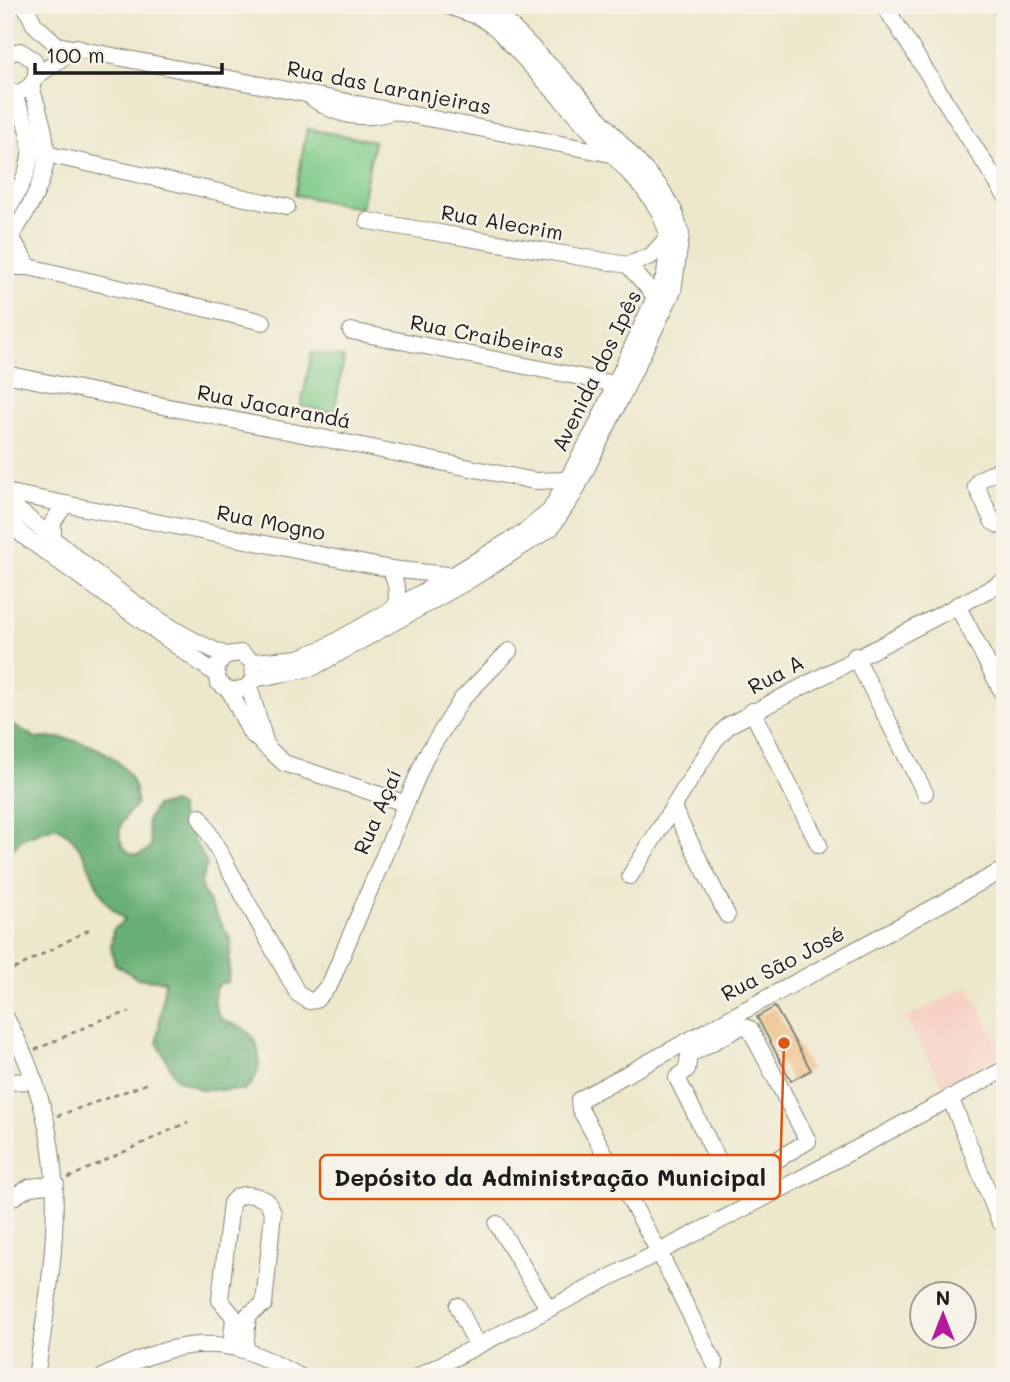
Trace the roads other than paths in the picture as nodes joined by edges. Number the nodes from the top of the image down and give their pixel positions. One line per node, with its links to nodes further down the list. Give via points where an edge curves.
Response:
1 (445, 5): 13 (street, via 480,17 497,29)
2 (484, 5): 12 (street, Avenida dos Ipês, via 501,16)
3 (884, 5): 18 (street)
4 (999, 5): 6 (street)
5 (30, 15): 7 (street); 9 (street)
6 (1005, 15)
7 (57, 45): 8 (street, Rua das Laranjeiras); 9 (street, Rua das Laranjeiras)
8 (77, 47): 10 (street); 14 (street, Rua das Laranjeiras)
9 (14, 51): 10 (street, via 34,60)
10 (34, 81): 11 (street, via 19,92); 16 (street)
11 (8, 90): 20 (street, via 28,126 31,160 25,182)
12 (585, 102): 13 (street); 15 (street, Avenida dos Ipês)
13 (577, 120): 14 (street); 17 (street)
14 (548, 141): 17 (street, Rua das Laranjeiras)
15 (631, 152): 17 (street, Rua das Laranjeiras); 42 (street, Avenida dos Ipês, via 660,187 681,234 673,291 561,515 527,545)
16 (46, 154): 19 (street); 23 (street, via 28,207)
17 (610, 154): 22 (street, via 659,211)
18 (1005, 195)
19 (287, 207)
20 (5, 214)
21 (368, 221): 24 (street, Rua Alecrim)
22 (669, 236): 24 (street, via 651,256); 27 (street, Avenida dos Ipês, via 665,275)
23 (8, 241): 26 (street)
24 (628, 265): 27 (street)
25 (5, 267): 26 (street)
26 (29, 268): 28 (street)
27 (656, 297): 31 (street, Avenida dos Ipês)
28 (263, 322)
29 (351, 331): 31 (street, Rua Craibeiras)
30 (5, 374): 34 (street, Rua Jacarandá)
31 (615, 384): 33 (street, Avenida dos Ipês)
32 (1005, 467): 39 (street, via 976,486 993,522)
33 (566, 480): 34 (street, Rua Jacarandá); 37 (street, Avenida dos Ipês)
34 (535, 481): 37 (street)
35 (5, 494): 36 (street, Rua Mogno); 40 (street, Avenida dos Ipês)
36 (65, 504): 40 (street, via 53,522); 41 (street, Rua Mogno)
37 (550, 511): 42 (street, Avenida dos Ipês)
38 (5, 519): 49 (street)
39 (1005, 528)
40 (53, 538): 47 (street, Avenida dos Ipês, via 186,636)
41 (391, 569): 42 (street, Rua Mogno); 45 (street, via 397,589)
42 (461, 578): 45 (street, Avenida dos Ipês)
43 (1005, 580): 44 (street, Rua A)
44 (957, 605): 48 (street, Rua A); 52 (street)
45 (396, 615): 50 (street, Avenida dos Ipês)
46 (509, 651): 56 (street, Rua Açaí, via 444,723)
47 (226, 655): 49 (street); 50 (street, Avenida dos Ipês, via 241,653)
48 (855, 656): 53 (street, Rua A); 55 (street)
49 (216, 674): 51 (street)
50 (252, 676): 51 (street, Avenida dos Ipês); 54 (street)
51 (230, 691): 54 (street, via 250,732)
52 (1005, 697)
53 (752, 711): 57 (street, Rua A, via 729,724 715,740); 59 (street)
54 (268, 751): 56 (street, via 315,775)
55 (925, 793)
56 (404, 803): 58 (street, Rua Açaí, via 330,984 323,995 309,1001 298,994)
57 (673, 808): 60 (street, Rua A); 62 (street)
58 (200, 817)
59 (820, 845)
60 (630, 876)
61 (1002, 876): 73 (street, Rua São José, via 581,1097 580,1109)
62 (727, 915)
63 (5, 1016): 65 (street, via 26,1054)
64 (1005, 1069): 67 (street)
65 (34, 1081): 66 (street); 69 (street, via 47,1119)
66 (5, 1082)
67 (950, 1097): 68 (street); 71 (street)
68 (777, 1176): 68 (street, via 729,1182 677,1082 687,1069 689,1055 743,1026 750,1028 808,1137); 73 (street)
69 (56, 1184): 70 (street, via 30,1187); 79 (street, via 52,1263)
70 (5, 1202)
71 (999, 1222)
72 (497, 1224): 75 (street)
73 (659, 1252): 75 (street); 78 (street)
74 (458, 1306): 76 (street)
75 (548, 1308): 76 (street)
76 (476, 1344): 82 (street)
77 (238, 1349): 77 (street, via 248,1315 264,1304 273,1213 267,1201 253,1195 242,1195 231,1203 220,1300 234,1317); 80 (street, via 174,1348); 81 (street)
78 (715, 1364)
79 (36, 1377)
80 (103, 1377)
81 (301, 1377)
82 (416, 1377)

